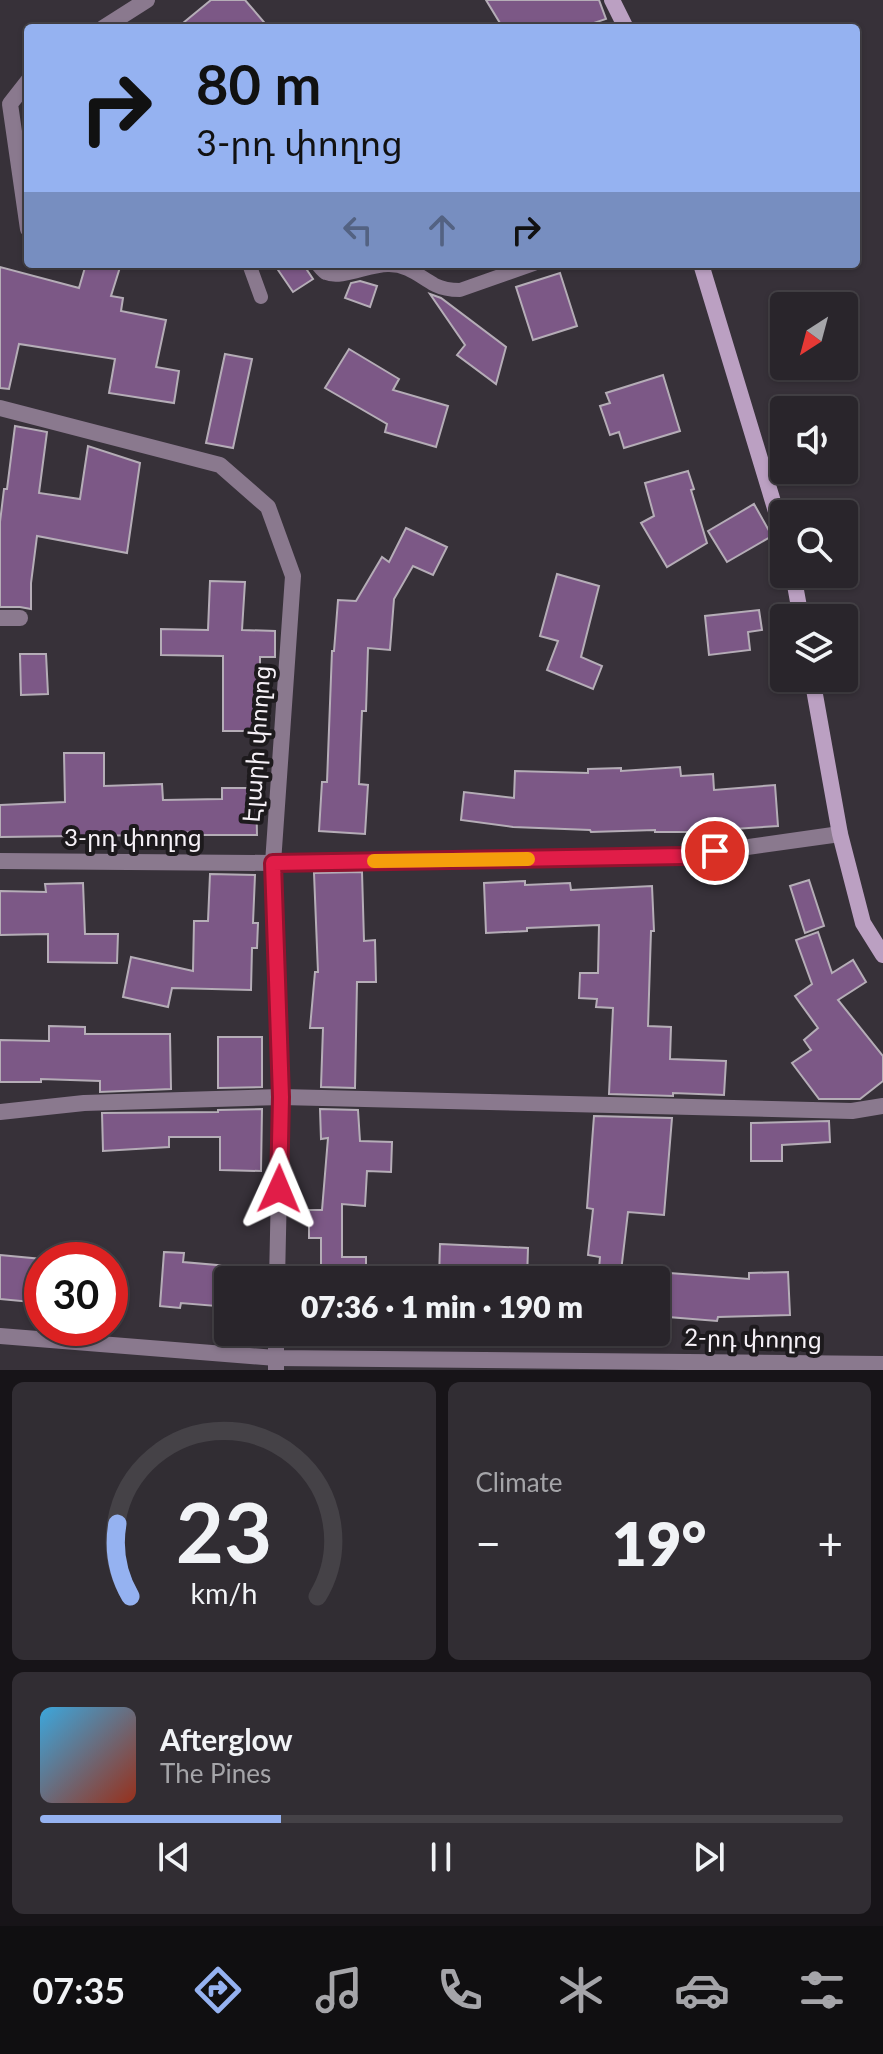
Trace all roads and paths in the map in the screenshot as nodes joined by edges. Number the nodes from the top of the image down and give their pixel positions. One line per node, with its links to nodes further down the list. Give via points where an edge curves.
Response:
1 (147, 0): 3 (street)
2 (612, 0): 4 (main road)
3 (114, 24)
4 (624, 24)
5 (24, 86): 6 (street, via 10,104)
6 (24, 201)
7 (250, 268): 13 (lane)
8 (321, 268): 9 (lane, via 335,274)
9 (361, 268)
10 (406, 268): 11 (lane, via 450,290)
11 (523, 268)
12 (702, 268): 15 (main road)
13 (261, 297)
14 (0, 408): 21 (street, Էլարի փողոց, via 220,465 268,507 293,576)
15 (772, 500)
16 (0, 618): 17 (street)
17 (20, 618)
18 (815, 692): 19 (main road)
19 (840, 834): 21 (street, 3-րդ փողոց, via 684,856); 22 (main road, via 863,923)
20 (0, 861): 21 (street, 3-րդ փողոց)
21 (273, 863): 23 (street, Էլարի փողոց)
22 (883, 955)
23 (281, 1097): 24 (street, via 852,1111); 25 (street, via 84,1103); 26 (street, Էլարի փողոց)
24 (883, 1106)
25 (0, 1112)
26 (277, 1266)
27 (0, 1336): 28 (street, 2-րդ փողոց)
28 (276, 1364): 29 (street, 2-րդ փողոց)
29 (883, 1364)

